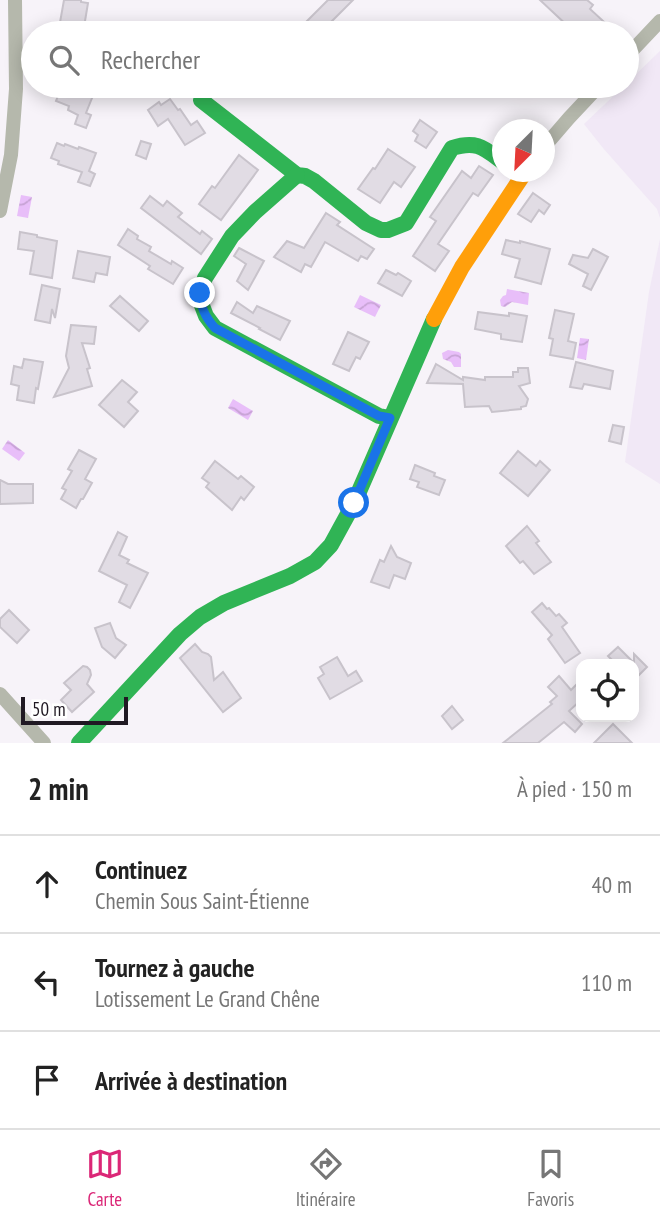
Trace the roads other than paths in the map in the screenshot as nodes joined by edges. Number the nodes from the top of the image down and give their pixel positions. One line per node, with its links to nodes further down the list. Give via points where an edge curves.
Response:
1 (15, 0): 10 (street, via 16,89 11,155)
2 (660, 21): 3 (street)
3 (639, 43)
4 (588, 98): 6 (street)
5 (201, 100): 8 (street)
6 (555, 135)
7 (492, 155): 8 (street, via 477,144 452,148 416,209 394,230 366,223 314,181)
8 (297, 175): 11 (street, via 232,237 205,277 201,307 215,328)
9 (515, 182): 11 (street, via 429,329)
10 (0, 211)
11 (390, 418): 14 (street, via 354,503 331,545 315,562 200,617)
12 (0, 694): 13 (street)
13 (44, 743)
14 (79, 743)

